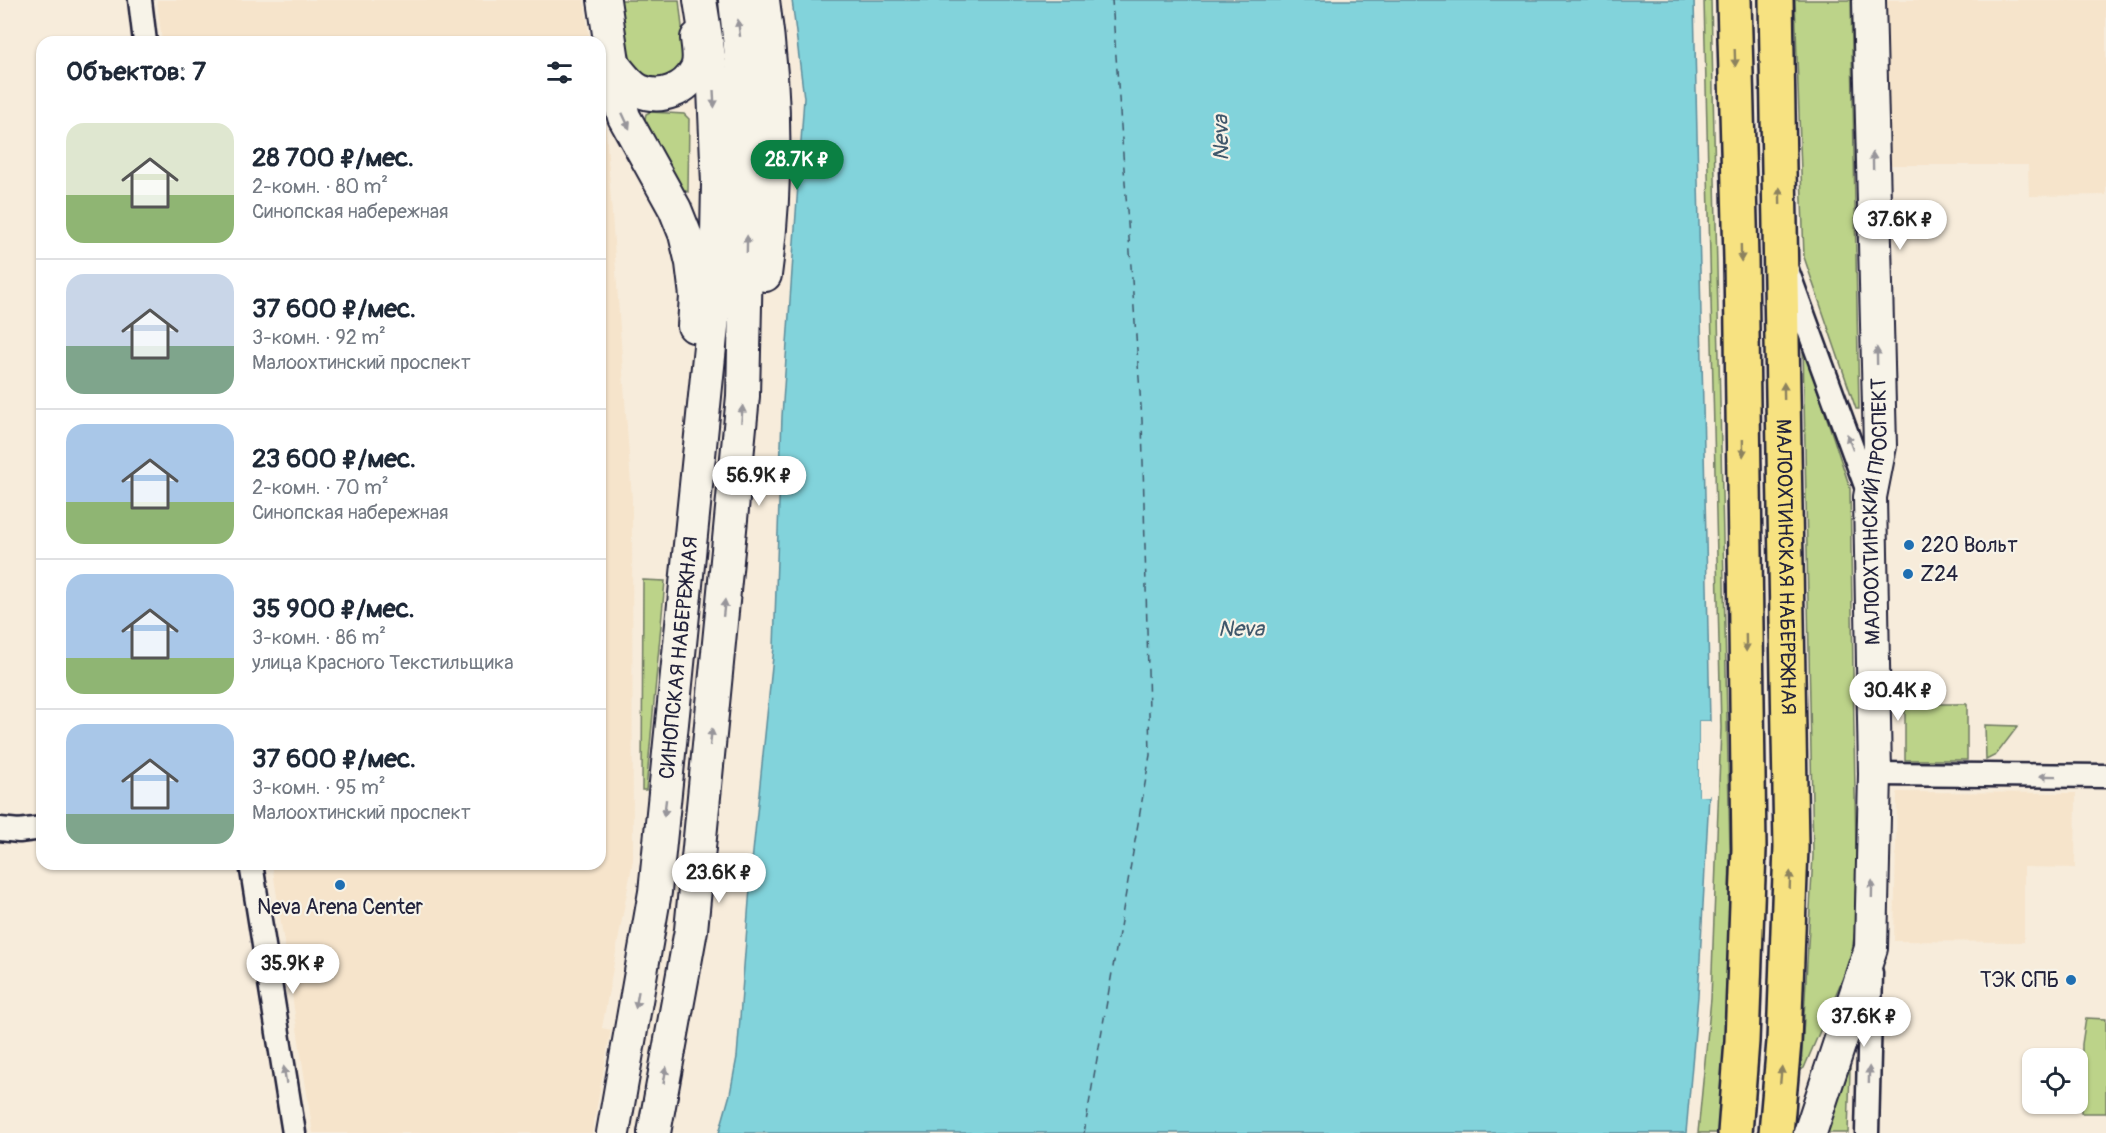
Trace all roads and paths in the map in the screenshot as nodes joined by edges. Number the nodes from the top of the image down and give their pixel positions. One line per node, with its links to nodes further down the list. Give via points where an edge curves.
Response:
1 (140, 0): 10 (street)
2 (604, 0): 11 (main road)
3 (693, 0): 11 (main road, via 698,69 686,83 673,92 654,94 639,90)
4 (700, 0): 14 (main road, СИНОПСКАЯ НАБЕРЕЖНАЯ, one-way to 14, via 714,88 718,184 716,287)
5 (735, 0): 13 (main road, СИНОПСКАЯ НАБЕРЕЖНАЯ, one-way to 5, via 746,123)
6 (764, 0): 13 (main road, via 773,82 772,196 760,313)
7 (1734, 0): 25 (main road, МАЛООХТИНСКАЯ НАБЕРЕЖНАЯ, one-way to 25, via 1749,849)
8 (1776, 0): 12 (main road, МАЛООХТИНСКАЯ НАБЕРЕЖНАЯ, one-way to 8)
9 (1869, 0): 15 (main road, МАЛООХТИНСКИЙ ПРОСПЕКТ, one-way to 9, via 1880,446)
10 (144, 36)
11 (613, 64): 14 (main road, one-way to 14, via 624,117 685,234 696,296 691,378)
12 (1782, 255): 15 (street, one-way to 12); 26 (main road, МАЛООХТИНСКАЯ НАБЕРЕЖНАЯ, one-way to 12, via 1784,1042 1791,847)
13 (745, 345): 24 (main road, СИНОПСКАЯ НАБЕРЕЖНАЯ, one-way to 13, via 691,930 739,454)
14 (702, 415): 23 (main road, СИНОПСКАЯ НАБЕРЕЖНАЯ, one-way to 23, via 655,892)
15 (1870, 497): 16 (main road, МАЛООХТИНСКИЙ ПРОСПЕКТ)
16 (1875, 774): 17 (street, one-way to 16); 21 (main road, МАЛООХТИНСКИЙ ПРОСПЕКТ, one-way to 16)
17 (2106, 776)
18 (0, 829): 19 (street)
19 (36, 829)
20 (252, 870): 22 (street, one-way to 20)
21 (1871, 948): 27 (main road); 28 (street, МАЛООХТИНСКИЙ ПРОСПЕКТ, one-way to 21)
22 (294, 1133)
23 (613, 1133)
24 (654, 1133)
25 (1735, 1133)
26 (1776, 1133)
27 (1810, 1133)
28 (1868, 1133)

